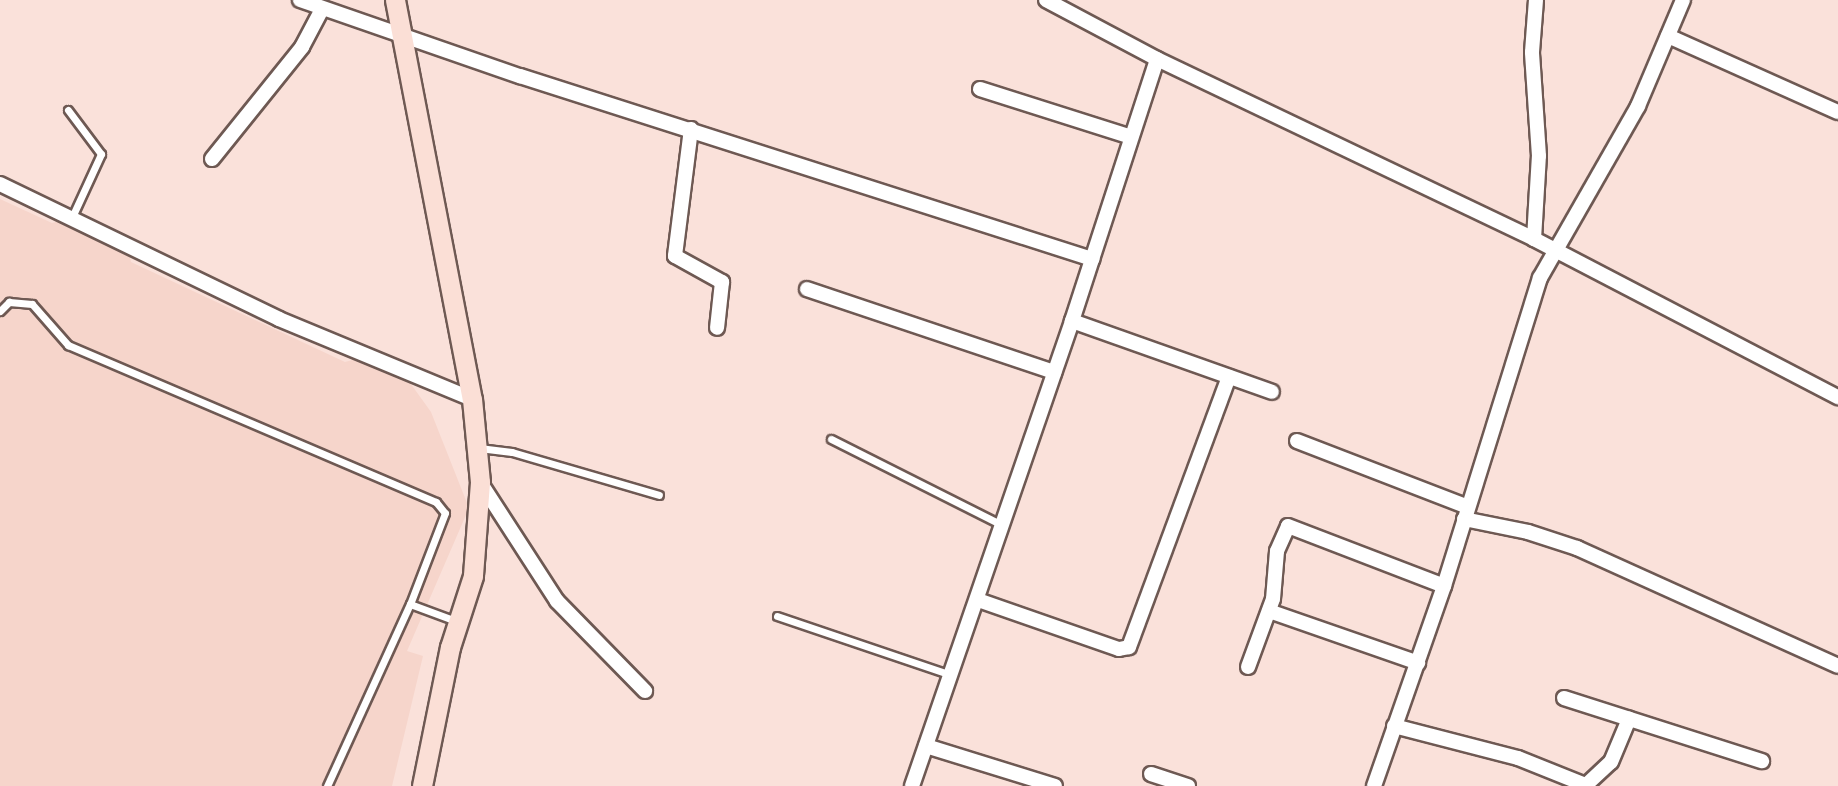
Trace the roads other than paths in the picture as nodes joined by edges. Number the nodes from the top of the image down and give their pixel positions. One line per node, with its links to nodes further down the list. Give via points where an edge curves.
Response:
1 (300, 0): 6 (street)
2 (1046, 0): 9 (street)
3 (1536, 0): 18 (street, via 1532,52 1539,144)
4 (1683, 0): 7 (street)
5 (397, 2): 8 (street)
6 (322, 9): 8 (street); 15 (street, via 302,47)
7 (1668, 36): 12 (street); 19 (street, via 1638,106)
8 (402, 37): 13 (street); 29 (street)
9 (1157, 59): 14 (street); 18 (street)
10 (980, 89): 14 (street)
11 (68, 110): 17 (lane, via 101,154)
12 (1838, 112)
13 (691, 129): 20 (street); 24 (street, via 675,256 722,282)
14 (1131, 137): 20 (street)
15 (212, 159)
16 (0, 184): 17 (street)
17 (72, 217): 29 (street, via 270,315)
18 (1534, 239): 19 (street)
19 (1555, 250): 28 (street); 35 (street, via 1535,291)
20 (1092, 260): 23 (street)
21 (807, 289): 25 (street)
22 (0, 311): 39 (lane, via 9,302 32,304 68,345 436,502 445,513)
23 (1072, 321): 25 (street); 26 (street)
24 (717, 328)
25 (1054, 372): 36 (street)
26 (1229, 377): 27 (street); 38 (street, via 1129,646 1119,649)
27 (1272, 392)
28 (1838, 397)
29 (472, 399): 32 (street)
30 (831, 439): 36 (lane)
31 (1297, 441): 35 (street)
32 (478, 448): 33 (street); 34 (lane, via 512,452)
33 (480, 482): 42 (street, via 478,548); 47 (street, via 558,601)
34 (659, 495)
35 (1466, 513): 37 (street); 45 (street, via 1577,548)
36 (1002, 525): 38 (street)
37 (1444, 586): 40 (street, via 1288,526 1277,551); 43 (street)
38 (978, 600): 46 (street)
39 (410, 604): 42 (lane); 54 (lane)
40 (1269, 611): 43 (street); 44 (street)
41 (777, 616): 46 (lane)
42 (460, 622): 55 (street, via 450,647)
43 (1418, 663): 50 (street)
44 (1248, 667)
45 (1838, 667)
46 (952, 675): 51 (street)
47 (645, 691)
48 (1564, 698): 49 (street)
49 (1629, 719): 52 (street); 60 (street, via 1611,762)
50 (1394, 726): 59 (street); 60 (street, via 1518,758)
51 (926, 746): 56 (street); 57 (street)
52 (1762, 761)
53 (1151, 774): 58 (street)
54 (327, 786)
55 (422, 786)
56 (912, 786)
57 (1055, 786)
58 (1188, 786)
59 (1374, 786)
60 (1585, 786)

